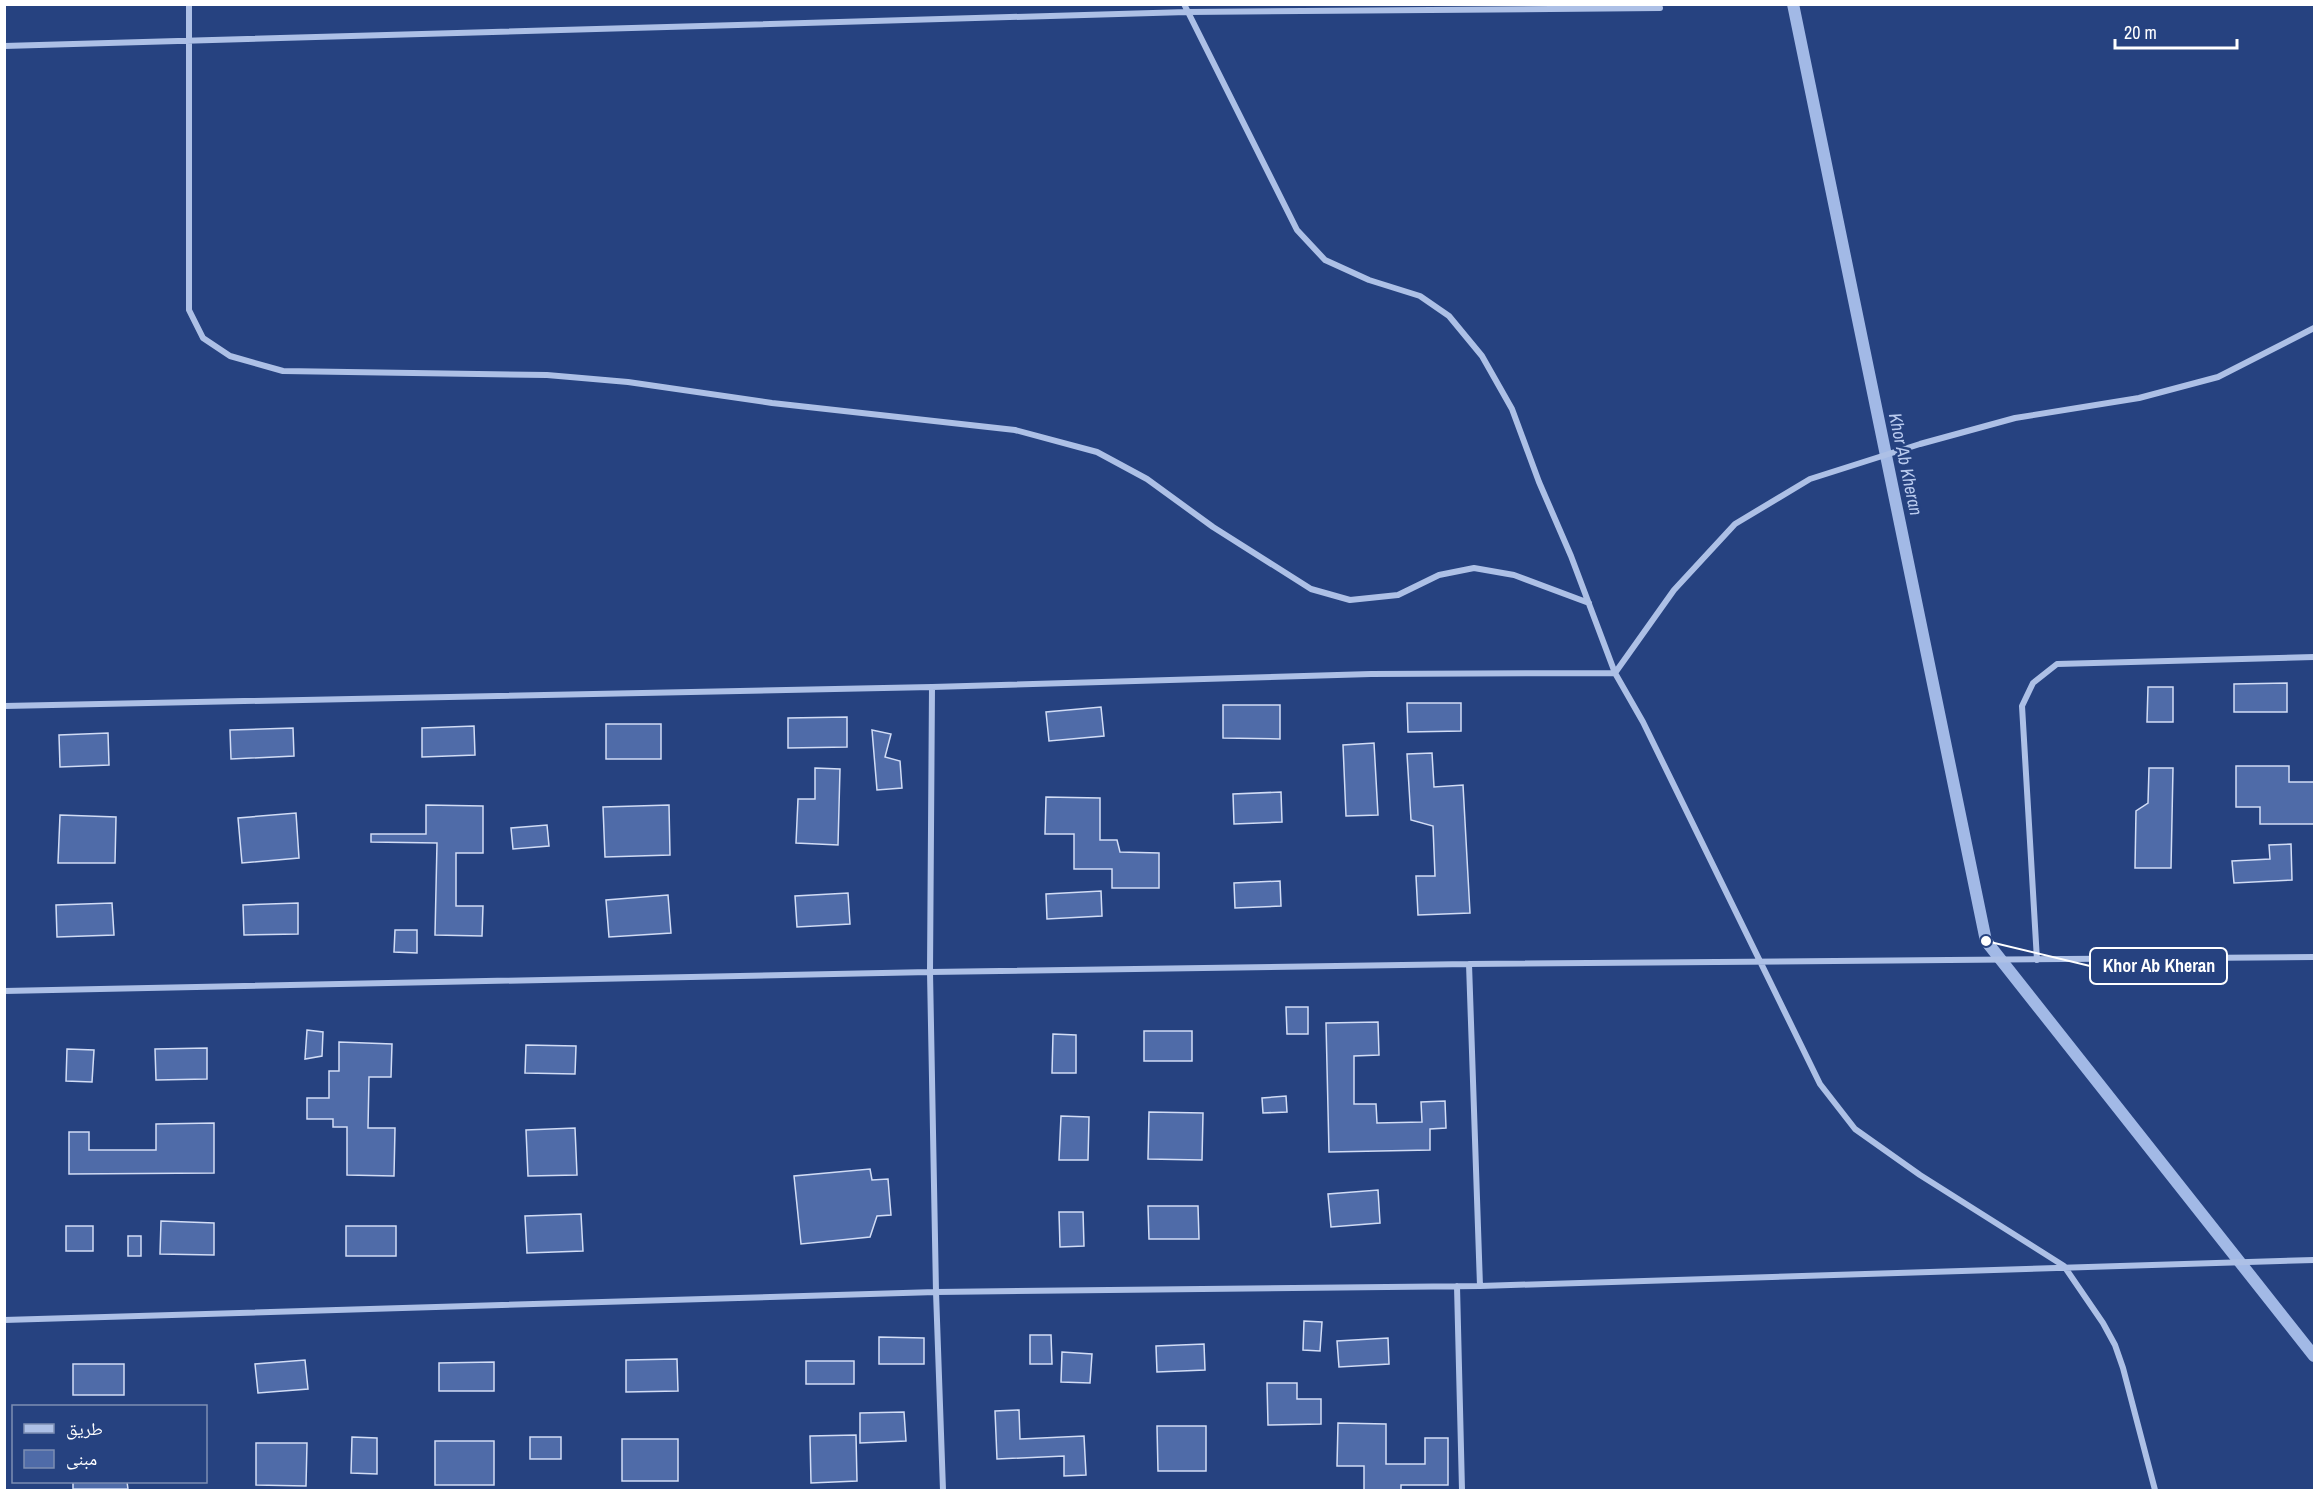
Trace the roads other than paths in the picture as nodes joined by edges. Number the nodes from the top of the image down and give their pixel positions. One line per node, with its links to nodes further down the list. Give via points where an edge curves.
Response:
1 (189, 4): 5 (street)
2 (1184, 4): 4 (street)
3 (1660, 8): 4 (street)
4 (1187, 12): 5 (street); 8 (street, via 1297,230 1325,260 1369,280 1420,296 1449,316 1482,356 1512,409)
5 (190, 40): 6 (street); 8 (street, via 189,310 203,338 230,356 283,371 547,375 628,382 772,403 1016,430 1097,452 1147,478 1311,589 1350,600 1398,595 1439,575 1474,568 1514,575)
6 (4, 45)
7 (2314, 328): 10 (street, via 2218,377 2139,398 2015,418 1810,478 1735,524 1674,590)
8 (1589, 603): 10 (street)
9 (2314, 657): 14 (street, via 2057,664 2033,683 2022,706)
10 (1615, 673): 11 (street, via 1371,674); 15 (street)
11 (932, 687): 12 (street); 17 (street)
12 (4, 706)
13 (2314, 957): 14 (street)
14 (2037, 960): 15 (street)
15 (1760, 963): 16 (street); 20 (street, via 1820,1083 1855,1130)
16 (1469, 964): 17 (street); 22 (street)
17 (930, 972): 18 (street); 23 (street)
18 (4, 991)
19 (2314, 1260): 20 (street)
20 (2064, 1266): 22 (street); 27 (street, via 2115,1345)
21 (1457, 1286): 22 (street); 23 (street); 26 (street)
22 (1480, 1286)
23 (936, 1292): 24 (street); 25 (street)
24 (4, 1320)
25 (943, 1491)
26 (1462, 1491)
27 (2155, 1491)

